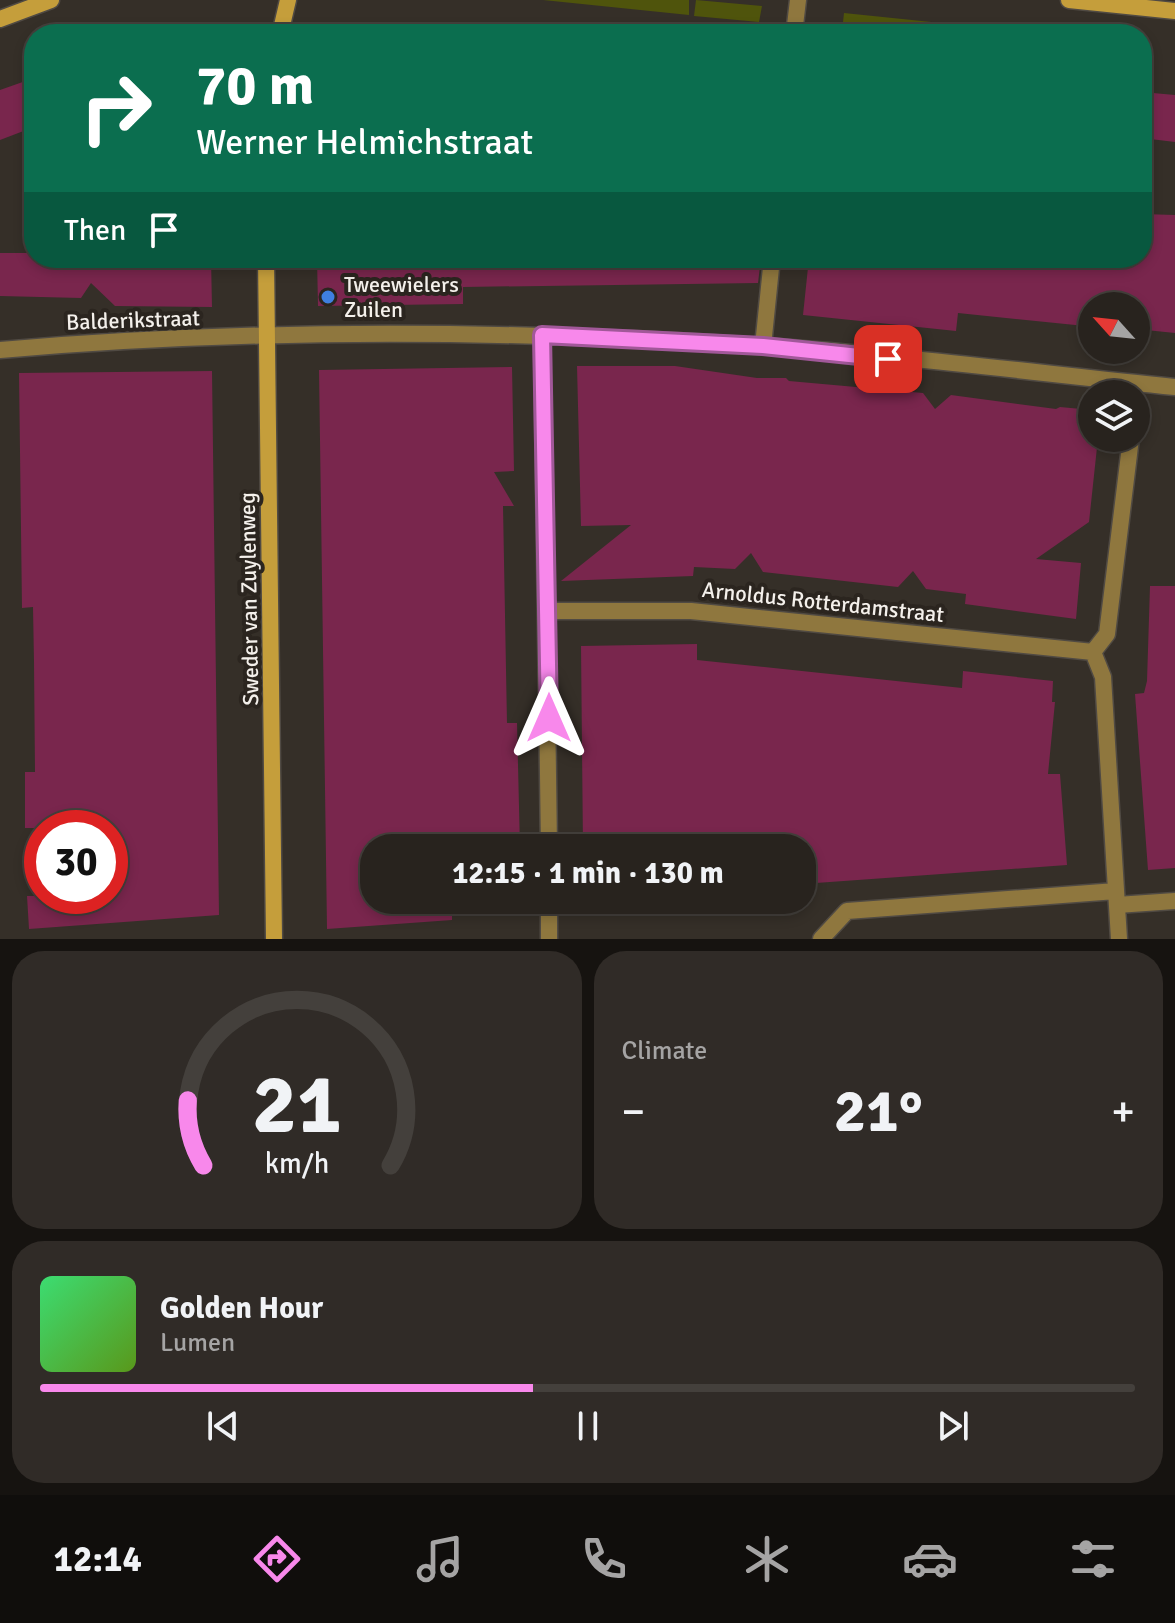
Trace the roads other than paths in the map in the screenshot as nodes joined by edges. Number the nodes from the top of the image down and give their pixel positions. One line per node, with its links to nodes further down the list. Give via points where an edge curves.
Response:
1 (51, 0): 6 (street)
2 (288, 0): 7 (street)
3 (798, 0): 8 (street)
4 (1069, 0): 5 (street)
5 (1175, 11)
6 (0, 19)
7 (282, 24)
8 (795, 24)
9 (266, 268): 12 (street, Sweder van Zuylenweg)
10 (771, 268): 13 (street)
11 (542, 335): 12 (street, Balderikstraat); 13 (street, Balderikstraat); 19 (street)
12 (268, 337): 14 (street, Balderikstraat); 25 (street, Sweder van Zuylenweg)
13 (763, 346): 15 (street, Balderikstraat)
14 (0, 350)
15 (1078, 384)
16 (1175, 387): 17 (street, Balderikstraat)
17 (1150, 390)
18 (1129, 452): 20 (street, via 1107,634)
19 (548, 611): 20 (street, Arnoldus Rotterdamstraat, via 691,611); 21 (street)
20 (1093, 652): 22 (street, via 1103,677)
21 (549, 834)
22 (1116, 898): 23 (street); 27 (street, via 847,911); 28 (street)
23 (1175, 901)
24 (549, 914): 26 (street)
25 (274, 939)
26 (549, 939)
27 (821, 939)
28 (1119, 939)

